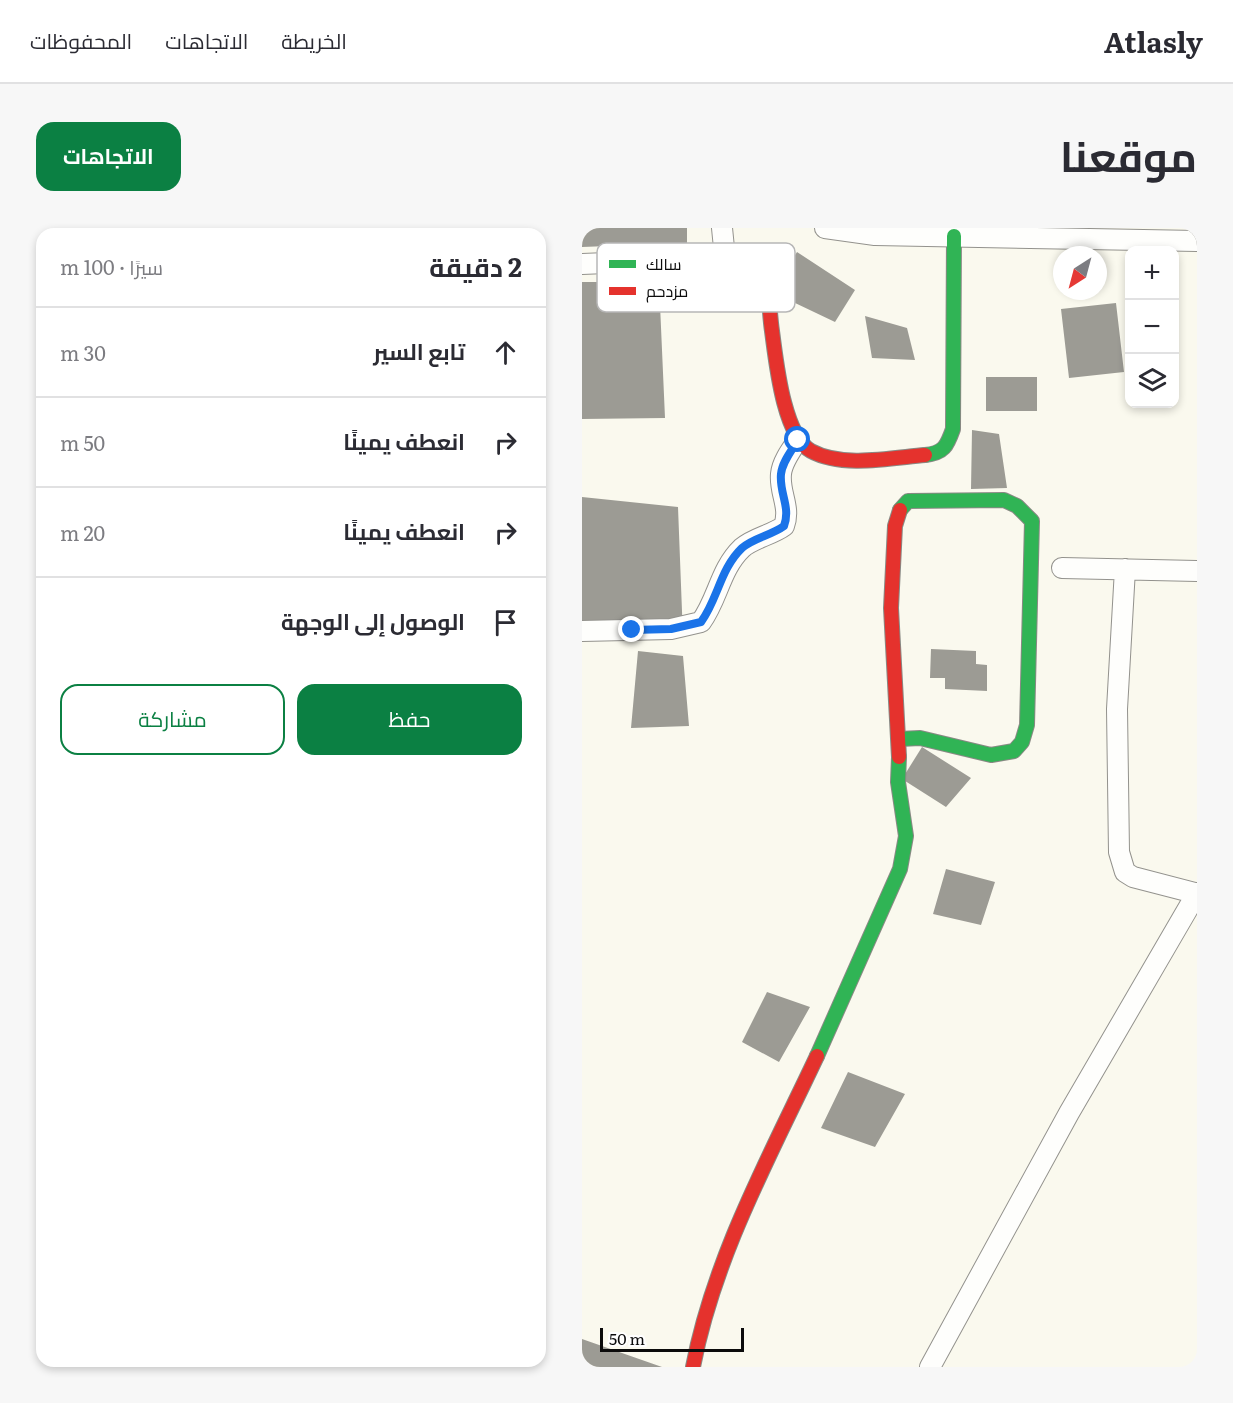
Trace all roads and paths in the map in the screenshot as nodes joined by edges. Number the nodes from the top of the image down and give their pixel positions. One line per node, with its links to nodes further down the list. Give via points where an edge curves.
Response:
1 (722, 228): 6 (street)
2 (825, 228): 4 (street, via 875,235)
3 (982, 232): 4 (street); 5 (street)
4 (954, 236): 10 (street, via 953,429 947,447 937,454 846,458 810,451)
5 (1197, 241)
6 (724, 243)
7 (597, 263): 8 (street)
8 (582, 264)
9 (769, 312): 10 (street, via 787,406)
10 (798, 440): 14 (street, via 780,475 788,514 784,526 743,547 725,570 710,610 701,622 671,629)
11 (1062, 568): 12 (street)
12 (1125, 569): 13 (street); 16 (street, via 1117,709 1119,852 1125,872 1133,877)
13 (1197, 570)
14 (582, 632)
15 (900, 739): 15 (street, via 891,608 895,526 901,508 908,501 929,499 1010,501 1032,521 1027,725 1022,742 1014,751 991,754 920,738); 17 (street, via 898,782 906,836 900,869 734,1234 700,1330)
16 (1196, 893): 18 (street)
17 (693, 1367)
18 (930, 1367)

